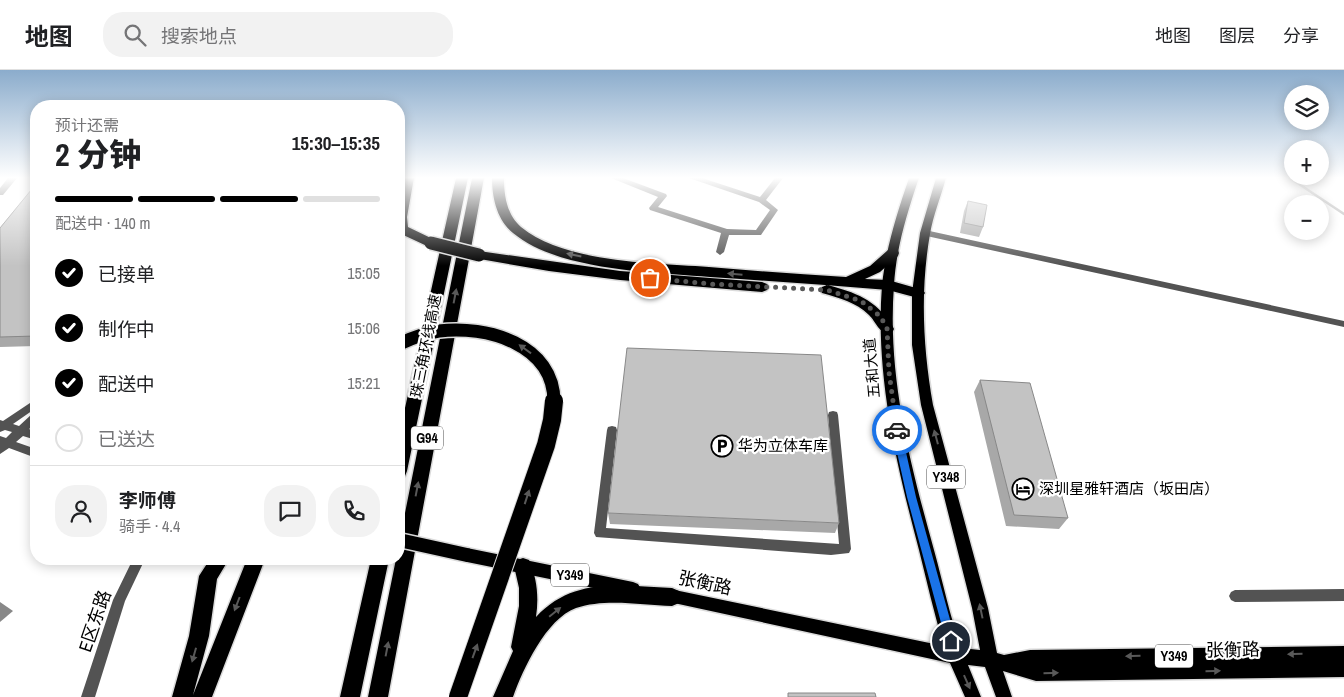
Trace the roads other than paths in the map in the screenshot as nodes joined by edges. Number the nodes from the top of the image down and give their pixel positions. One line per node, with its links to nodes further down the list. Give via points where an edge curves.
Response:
1 (456, 207): 27 (highway, 珠三角环线高速 / G94)
2 (472, 207): 31 (highway, 珠三角环线高速 / G94, one-way to 2)
3 (501, 207): 13 (highway, one-way to 3, via 567,254 542,245 518,230)
4 (654, 207): 9 (street)
5 (771, 207): 9 (street, via 774,210 758,233)
6 (905, 207): 12 (main road, 五和大道 / Y348)
7 (932, 207): 10 (main road, Y348)
8 (405, 231): 13 (highway, bridge, via 431,243 527,264)
9 (726, 232): 11 (street)
10 (925, 233): 16 (main road, Y348); 17 (street)
11 (720, 252)
12 (893, 253): 14 (highway, via 866,274); 15 (main road, 五和大道 / Y348)
13 (686, 276): 14 (highway)
14 (827, 286): 15 (highway); 18 (highway, via 861,301 880,316)
15 (888, 290): 16 (highway); 18 (main road, 五和大道 / Y348)
16 (918, 294): 44 (main road, Y348, one-way to 16, via 927,405 918,345)
17 (1344, 324)
18 (887, 328): 43 (main road, 五和大道 / Y348, via 889,372 900,451)
19 (405, 341): 51 (highway, one-way to 19, bridge, via 542,451 554,397 542,365 519,344 504,337 486,332 439,331)
20 (30, 407): 23 (street)
21 (833, 415): 24 (street, via 845,549 831,550 600,533)
22 (30, 423): 25 (street)
23 (1, 426): 25 (street)
24 (612, 430)
25 (21, 431): 26 (street); 28 (street)
26 (30, 434)
27 (405, 443)
28 (3, 445): 29 (street)
29 (30, 452)
30 (405, 541): 36 (main road, 张衡路 / Y349, bridge)
31 (405, 557)
32 (136, 565): 46 (street, E区东路, via 119,600)
33 (254, 565): 48 (highway, one-way to 48)
34 (379, 565): 49 (highway)
35 (403, 565): 50 (highway, 珠三角环线高速 / G94, one-way to 35)
36 (523, 566): 40 (main road, 张衡路 / Y349); 42 (highway, via 530,595)
37 (208, 567): 47 (highway, one-way to 47, via 199,636)
38 (1344, 595): 39 (street)
39 (1235, 596)
40 (672, 597): 42 (highway, one-way to 40, via 547,618 574,599 594,595); 43 (main road, 张衡路 / Y349)
41 (1344, 654): 44 (main road, 张衡路 / Y349, one-way to 44)
42 (520, 656): 52 (highway)
43 (955, 656): 44 (main road, 张衡路 / Y349); 53 (main road, 五和大道 / Y348, one-way to 53)
44 (997, 661): 45 (main road, 张衡路, one-way to 45, via 1036,673); 54 (main road, Y348)
45 (1344, 669)
46 (88, 697)
47 (182, 697)
48 (202, 697)
49 (350, 697)
50 (378, 697)
51 (458, 697)
52 (503, 697)
53 (973, 697)
54 (1004, 697)

